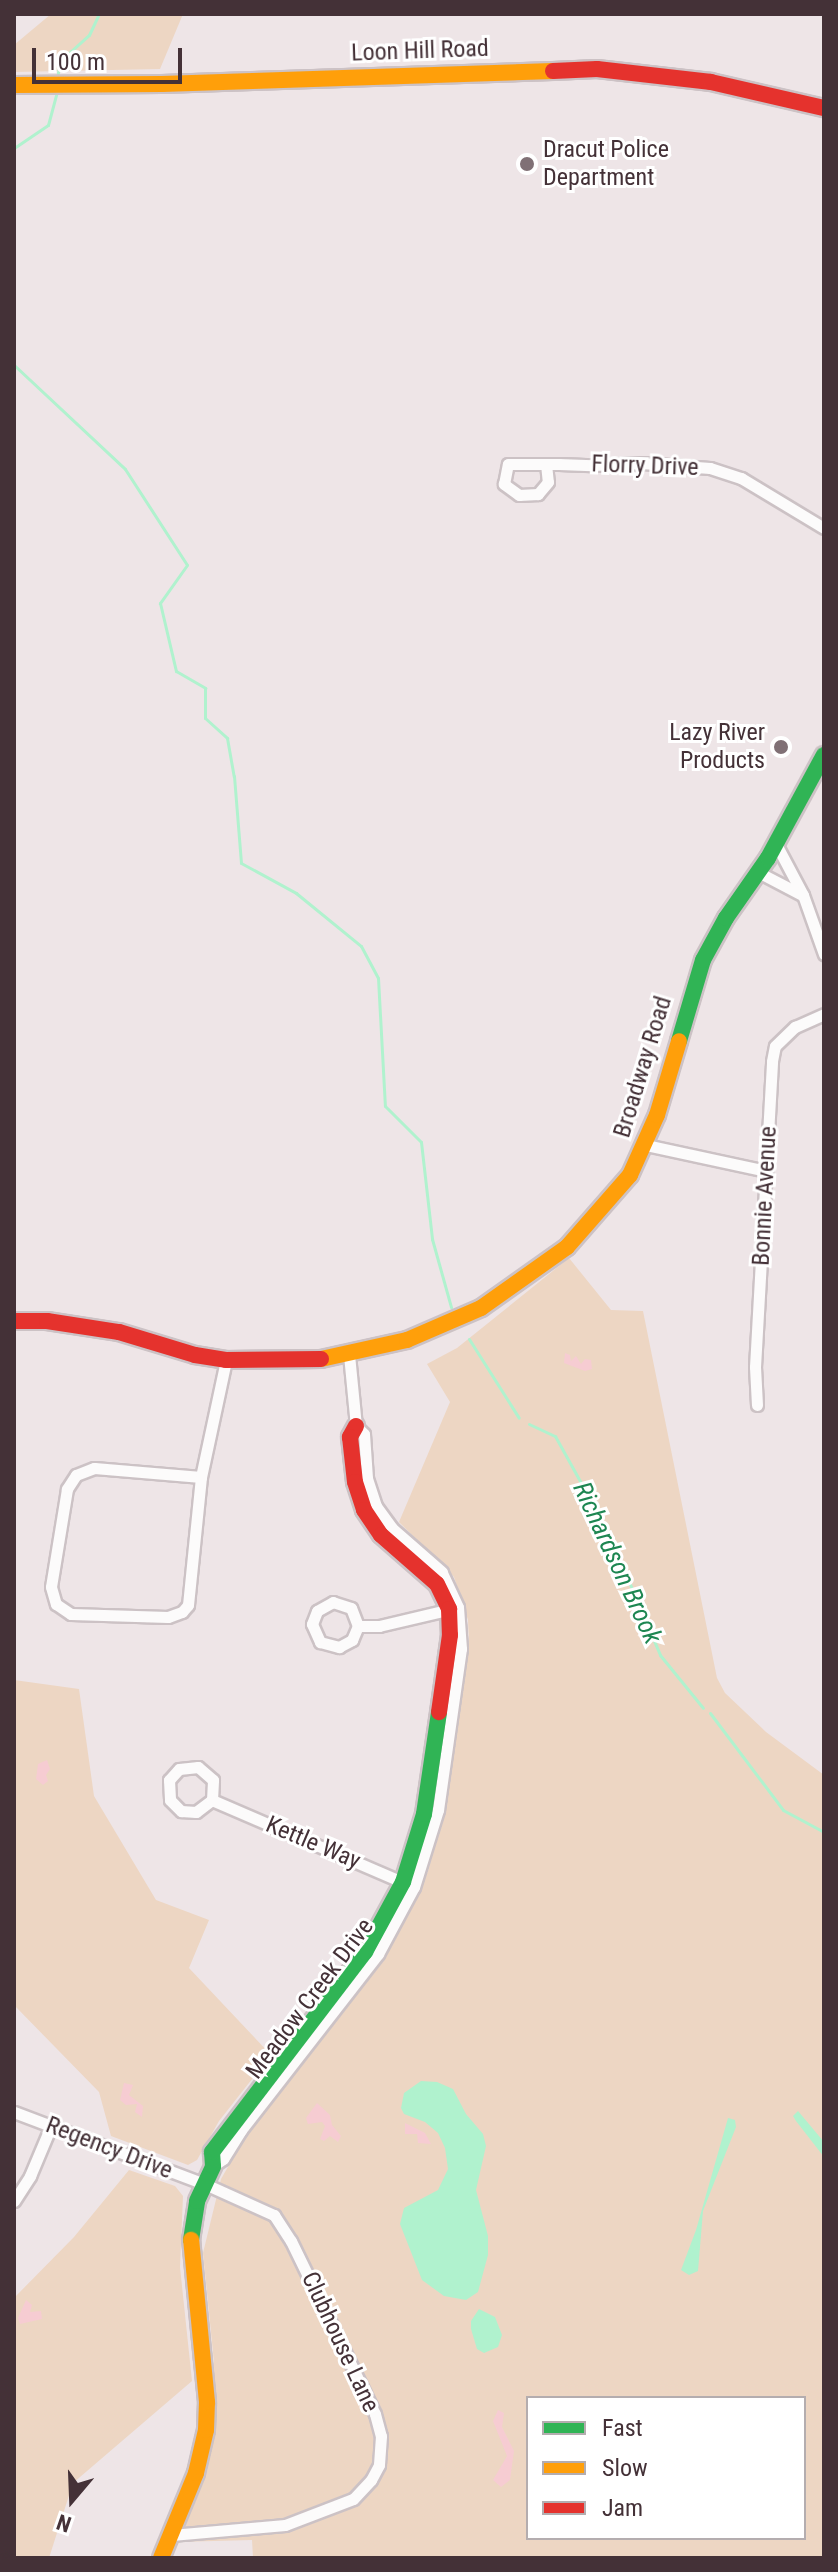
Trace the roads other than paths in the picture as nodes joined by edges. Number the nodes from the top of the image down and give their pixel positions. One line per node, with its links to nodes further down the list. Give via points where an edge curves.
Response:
1 (14, 85): 2 (street, Loon Hill Road, via 597,69 711,82)
2 (824, 108)
3 (546, 464): 4 (street, Florry Drive, via 710,468 741,478)
4 (824, 528)
5 (824, 755): 6 (street, Broadway Road)
6 (776, 844): 7 (street, Broadway Road); 8 (street)
7 (758, 872): 8 (street); 11 (street, Broadway Road, via 703,960)
8 (803, 895): 9 (street)
9 (824, 954)
10 (824, 1014): 12 (street, Bonnie Avenue, via 795,1027 775,1046)
11 (646, 1145): 12 (street); 14 (street, Broadway Road, via 609,1203 567,1247 522,1282 432,1330)
12 (766, 1171): 16 (street, Bonnie Avenue)
13 (14, 1321): 15 (street, Broadway Road, via 119,1332)
14 (349, 1355): 15 (street, Broadway Road, via 282,1363); 17 (street)
15 (226, 1360): 18 (street)
16 (757, 1405)
17 (356, 1426): 19 (street, via 350,1437 359,1496 372,1524 404,1547)
18 (201, 1477): 18 (street, via 191,1598 182,1612 168,1617 71,1614 56,1604 51,1595 53,1573 67,1489 76,1475 94,1468)
19 (454, 1608): 20 (street); 22 (street, Meadow Creek Drive, via 439,1755)
20 (358, 1626): 20 (street, via 351,1608 333,1602 320,1607 312,1624 320,1642 334,1647 352,1640)
21 (212, 1800): 21 (street, via 213,1780 203,1769 183,1767 169,1780 170,1800 181,1811 201,1810); 22 (street, Kettle Way)
22 (408, 1885): 25 (street, Meadow Creek Drive, via 305,2039 226,2130 212,2152)
23 (14, 2112): 24 (street, Regency Drive)
24 (51, 2126): 25 (street, Regency Drive); 26 (street)
25 (205, 2184): 27 (street, Meadow Creek Drive, via 191,2226 190,2256 206,2430 196,2473); 27 (street, Clubhouse Lane, via 267,2211 286,2230 375,2414 381,2455 360,2494 328,2511 268,2528)
26 (14, 2201)
27 (171, 2535): 28 (street, Meadow Creek Drive)
28 (161, 2558)

